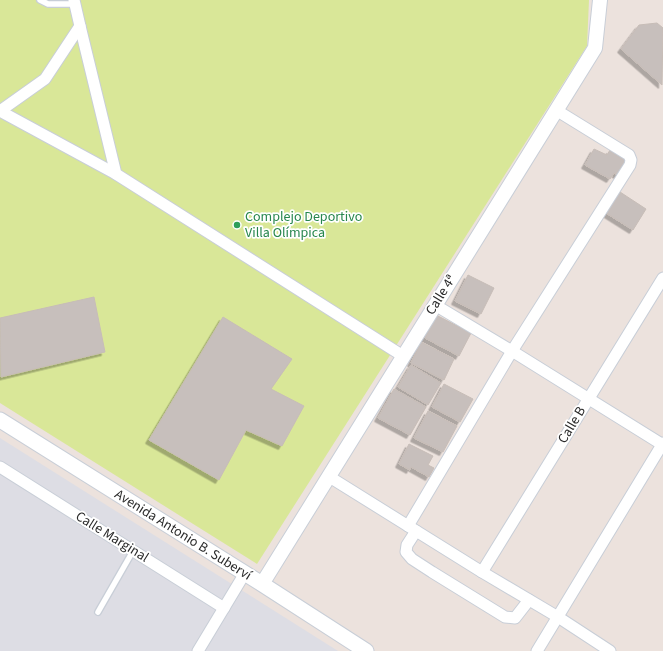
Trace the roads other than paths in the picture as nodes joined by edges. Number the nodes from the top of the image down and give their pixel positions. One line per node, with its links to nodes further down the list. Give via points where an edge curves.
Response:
1 (40, 0): 3 (lane, via 48,4)
2 (600, 0): 5 (street, Calle 4ª, via 595,48)
3 (74, 2): 4 (street)
4 (80, 26): 6 (street, via 45,79); 7 (street)
5 (556, 110): 9 (street, Calle 4ª); 10 (street, via 629,155 631,160)
6 (0, 111): 7 (street)
7 (116, 174): 11 (street)
8 (662, 281): 12 (street, Calle B)
9 (435, 305): 10 (street); 11 (street, Calle 4ª)
10 (512, 351): 12 (street); 17 (street)
11 (403, 356): 16 (street, Calle 4ª)
12 (588, 399): 14 (street); 19 (street, Calle B)
13 (0, 420): 20 (main road, Avenida Antonio B. Suberví)
14 (663, 444): 25 (street)
15 (0, 467): 18 (street, Calle Marginal)
16 (328, 476): 17 (street); 21 (street, Calle 4ª)
17 (412, 529): 19 (street); 22 (street, via 406,552 412,558 505,617 515,618)
18 (133, 551): 23 (street, Calle Marginal); 24 (lane)
19 (482, 572): 22 (street)
20 (245, 573): 21 (main road, Avenida Antonio B. Suberví); 23 (street)
21 (262, 584): 27 (main road, Avenida Antonio B. Suberví)
22 (529, 600): 25 (street)
23 (224, 608): 26 (street)
24 (98, 612)
25 (558, 617): 28 (street); 29 (street)
26 (198, 651)
27 (366, 651)
28 (537, 651)
29 (610, 651)

